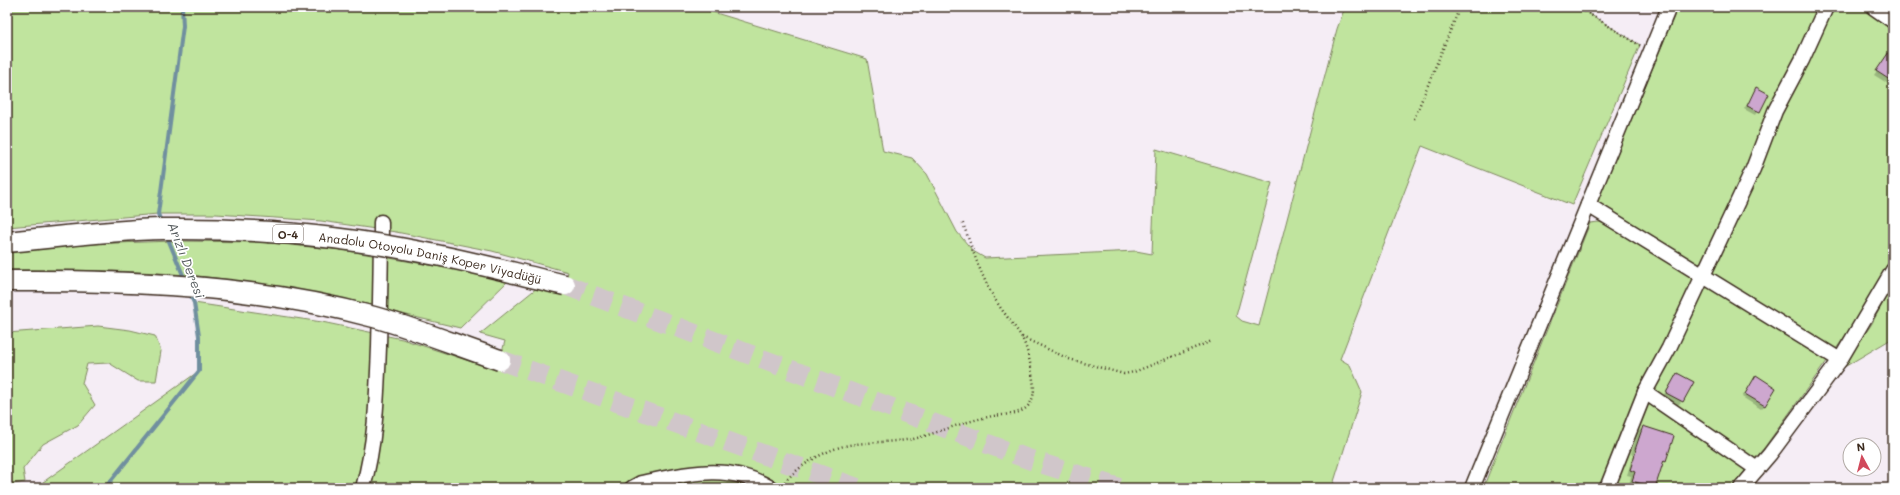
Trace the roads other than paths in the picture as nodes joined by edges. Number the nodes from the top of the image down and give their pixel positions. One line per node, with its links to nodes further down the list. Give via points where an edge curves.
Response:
1 (1669, 7): 5 (street)
2 (1826, 7): 9 (street, via 1806,53 1775,111 1753,169)
3 (1873, 7): 4 (street)
4 (1893, 21)
5 (1588, 205): 9 (street); 19 (street)
6 (381, 222): 16 (street, via 376,420 373,447)
7 (7, 242): 11 (highway, Anadolu Otoyolu Daniş Koper Viyadüğü / O-4, bridge, via 124,231 236,230 356,241 422,252)
8 (1893, 270): 13 (street)
9 (1703, 276): 13 (street); 14 (street)
10 (7, 282): 12 (highway, bridge, via 160,284 283,298 375,317)
11 (565, 285)
12 (500, 360)
13 (1840, 360): 15 (street)
14 (1645, 392): 15 (street); 20 (street)
15 (1757, 469): 21 (street)
16 (363, 488)
17 (632, 488): 18 (street, via 641,483 708,472 745,476)
18 (771, 488)
19 (1472, 488)
20 (1607, 488)
21 (1741, 488)

